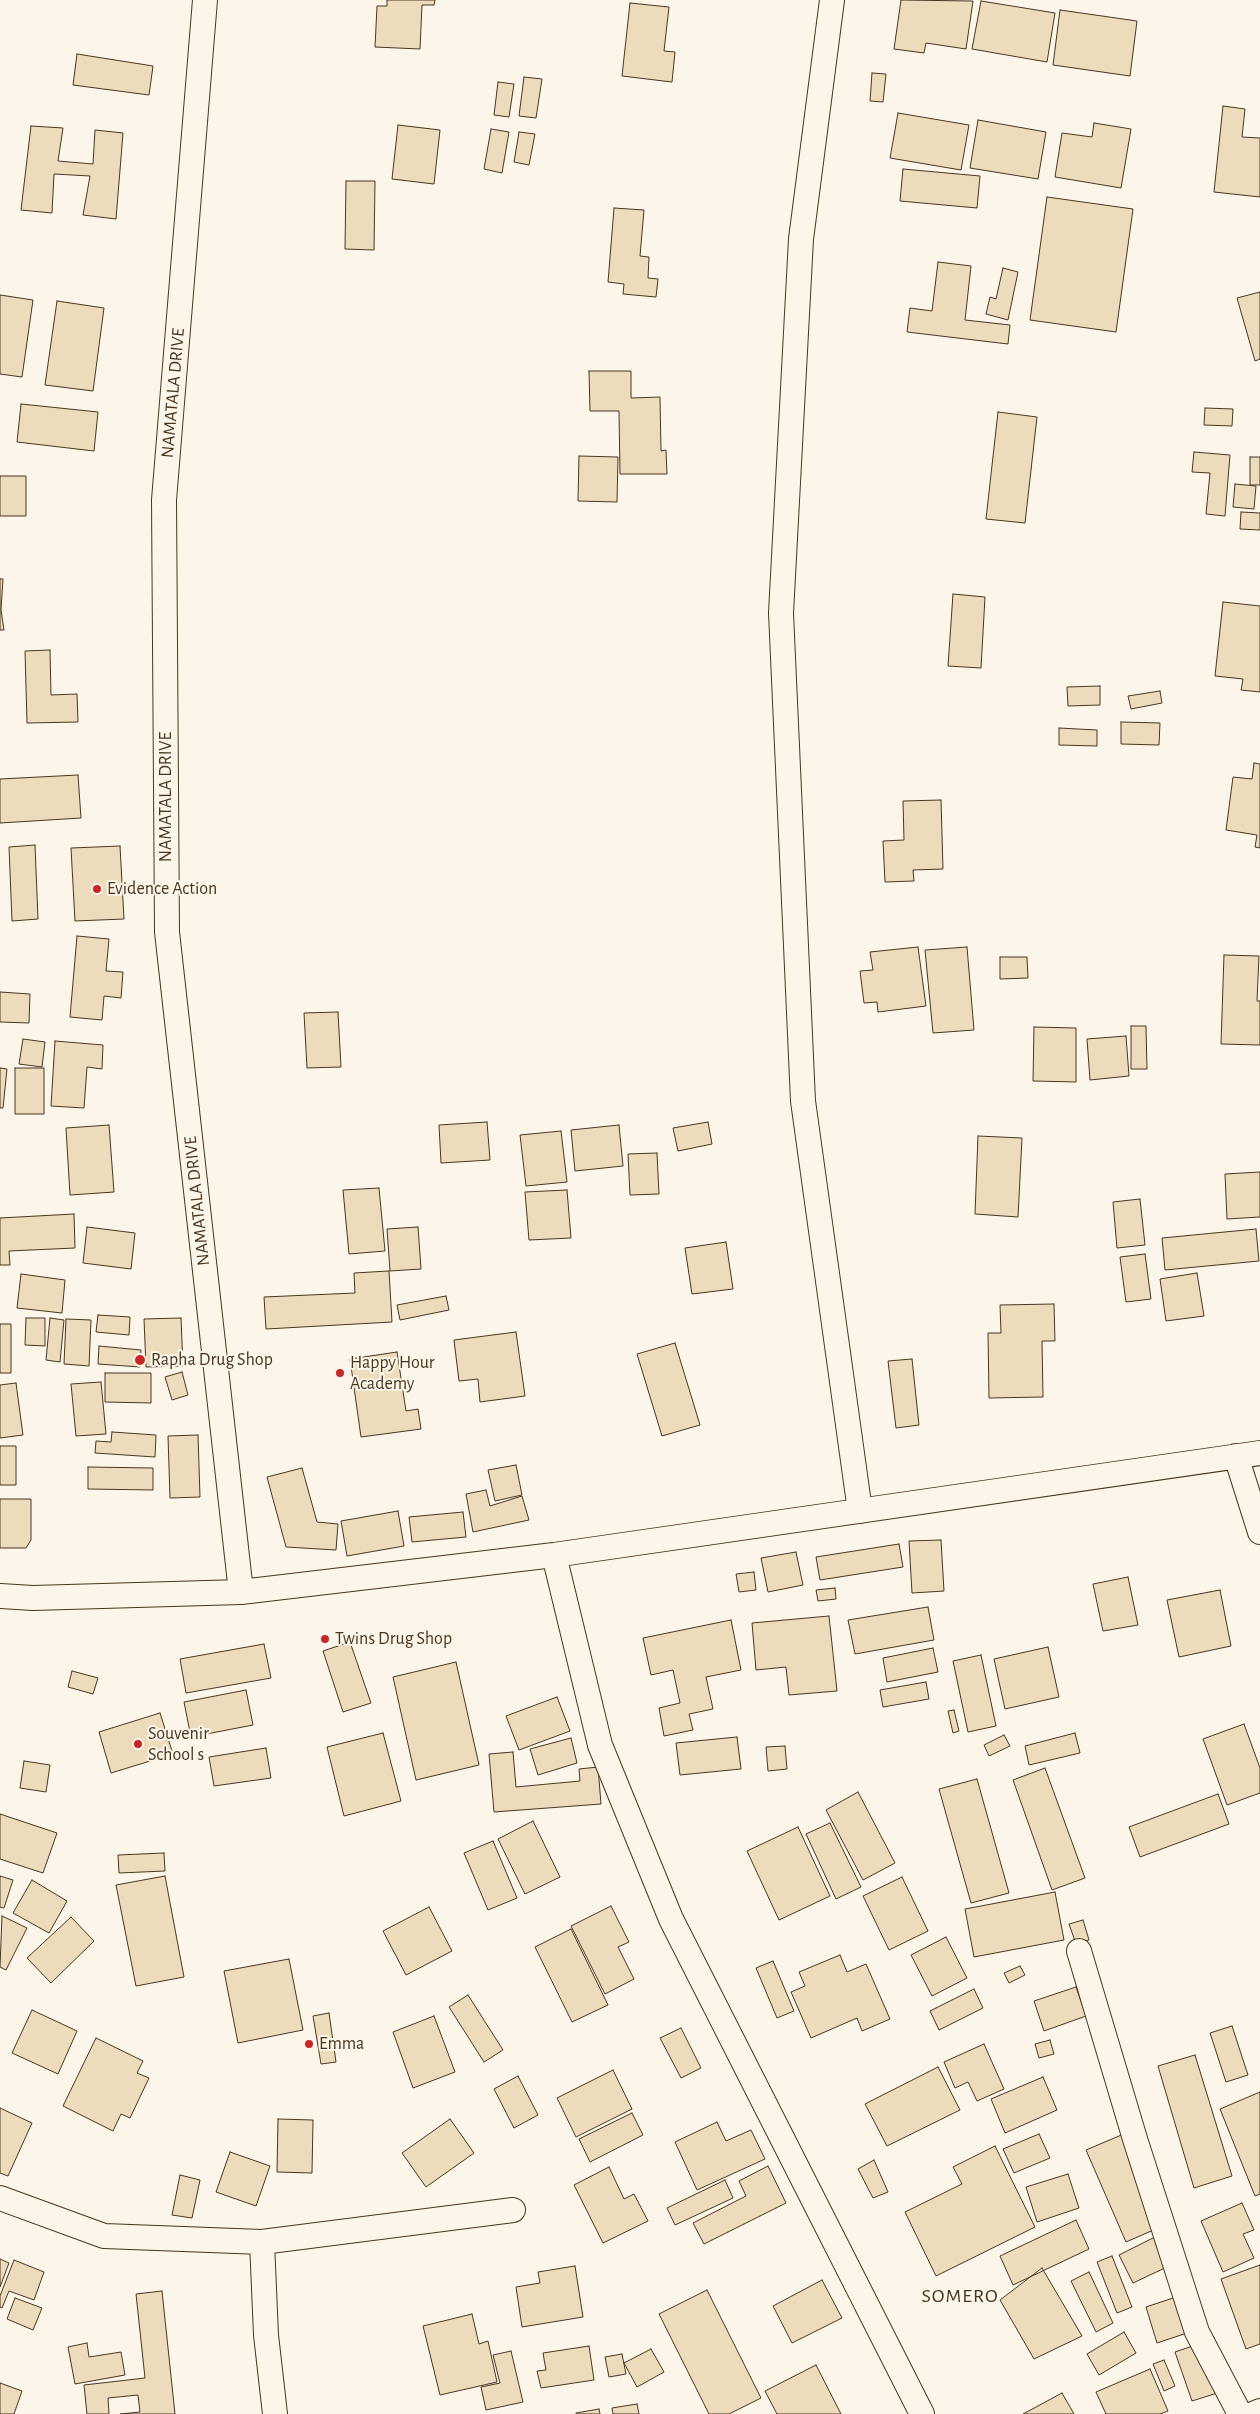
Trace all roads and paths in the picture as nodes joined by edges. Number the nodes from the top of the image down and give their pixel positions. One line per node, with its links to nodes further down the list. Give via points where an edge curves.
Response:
1 (204, 0): 8 (street, NAMATALA DRIVE, via 164,500 167,932)
2 (832, 0): 5 (street, via 801,239 781,613 803,1102)
3 (1260, 1452): 4 (street)
4 (1236, 1456): 5 (street); 6 (street)
5 (860, 1511): 7 (street)
6 (1260, 1532)
7 (554, 1554): 8 (street); 16 (street, via 600,1745 671,1919)
8 (241, 1592): 9 (street, via 33,1598)
9 (0, 1596)
10 (1079, 1951): 17 (street, via 1198,2332)
11 (0, 2198): 13 (street, via 104,2236)
12 (513, 2210): 13 (street)
13 (262, 2242): 15 (street, via 266,2335)
14 (1260, 2410): 18 (street)
15 (275, 2414)
16 (922, 2414)
17 (1240, 2414)
18 (1253, 2414)

